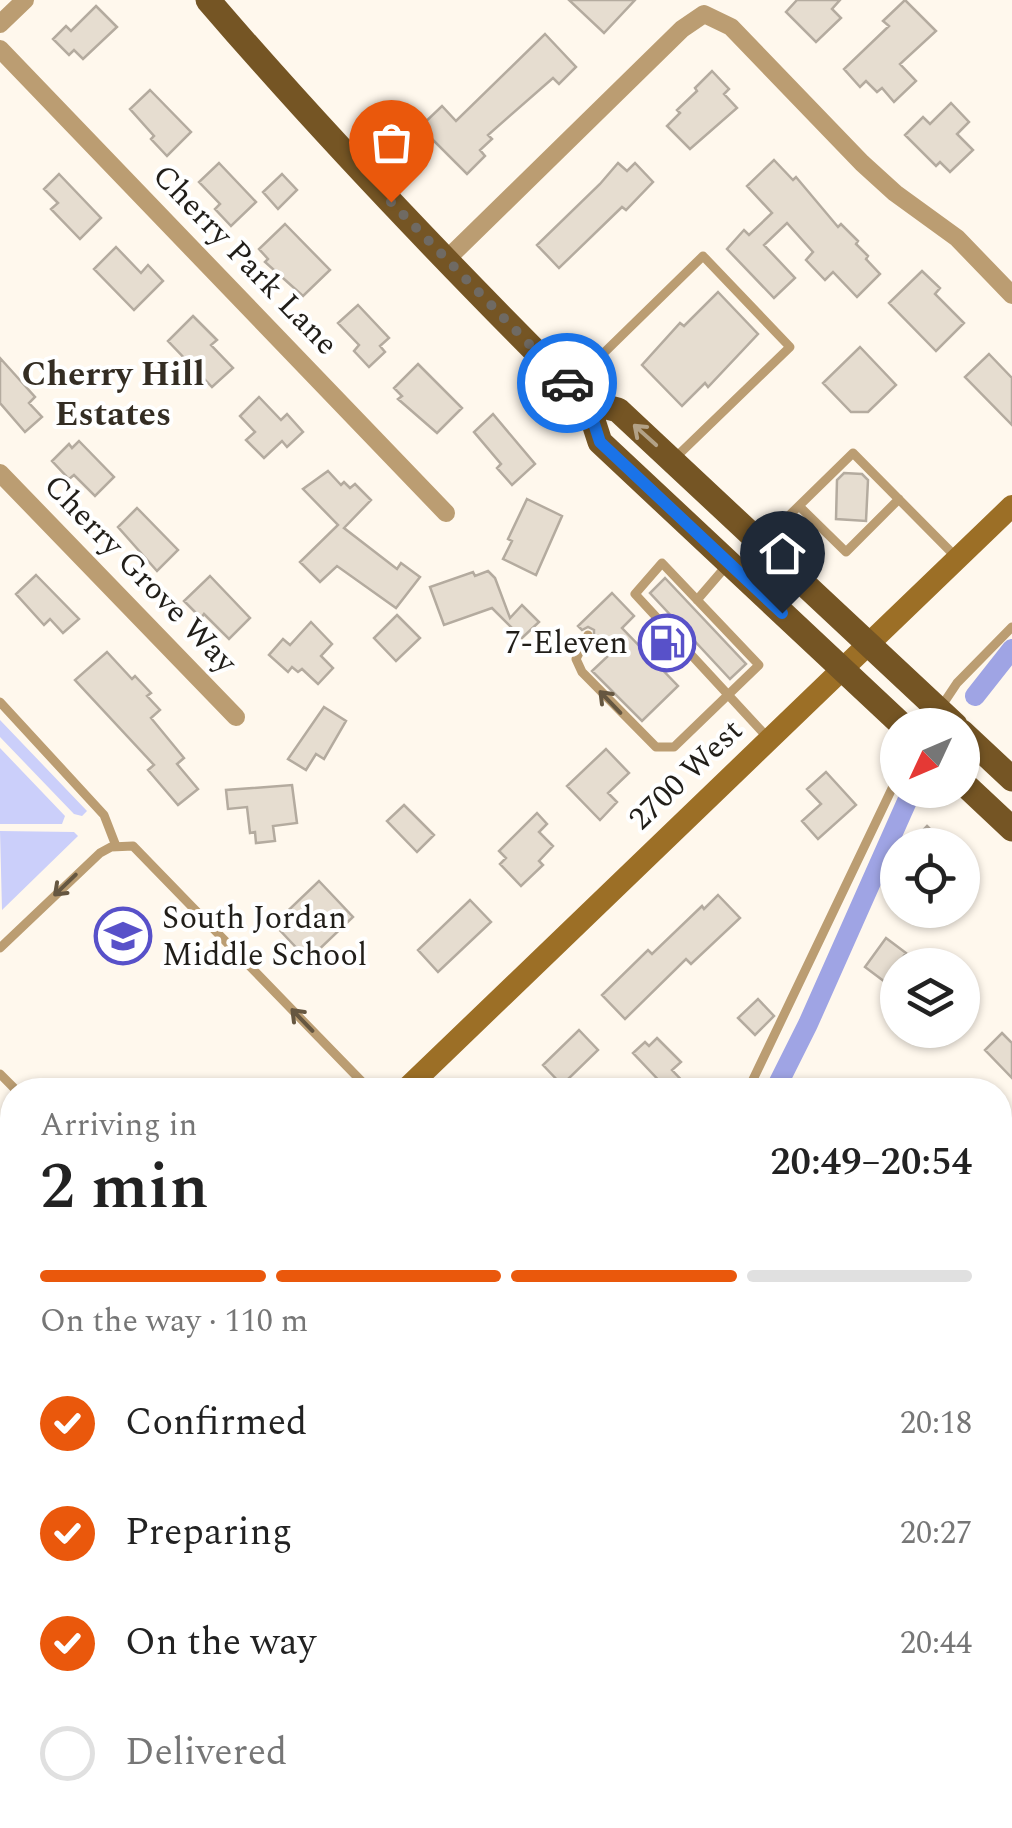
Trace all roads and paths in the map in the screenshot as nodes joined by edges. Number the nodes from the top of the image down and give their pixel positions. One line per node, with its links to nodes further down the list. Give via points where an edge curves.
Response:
1 (25, 0): 3 (street)
2 (208, 0): 5 (main road)
3 (0, 24)
4 (0, 49): 13 (street, Cherry Park Lane)
5 (445, 260): 6 (street, via 704,14 731,27 862,163 957,238); 7 (main road)
6 (1012, 295)
7 (578, 394): 8 (main road, one-way to 7, via 618,410); 8 (lane, via 703,256 790,347); 16 (main road, via 600,442)
8 (673, 460): 14 (main road)
9 (0, 473): 29 (street, Cherry Grove Way)
10 (899, 499): 11 (lane, via 853,453); 11 (lane, via 846,552); 15 (lane)
11 (799, 506): 14 (lane)
12 (1012, 506): 15 (main road, 2700 West)
13 (446, 513)
14 (762, 542): 22 (main road)
15 (959, 560): 22 (main road, 2700 West)
16 (729, 563): 18 (lane); 23 (main road)
17 (635, 594): 18 (lane, via 662,563); 19 (lane); 24 (lane)
18 (697, 600): 24 (lane, via 760,664)
19 (622, 604)
20 (1012, 626): 28 (lane, via 957,683)
21 (588, 636): 24 (lane, one-way to 21, via 674,747 656,746 582,672 576,659)
22 (870, 645): 23 (main road, 2700 West); 27 (main road)
23 (843, 670): 26 (main road); 30 (main road, 2700 West)
24 (728, 698): 30 (lane)
25 (0, 702): 36 (lane, via 104,814)
26 (884, 708)
27 (930, 708)
28 (946, 708)
29 (236, 717)
30 (770, 740): 39 (main road, 2700 West)
31 (980, 749): 32 (main road)
32 (1012, 779)
33 (980, 799): 35 (main road)
34 (883, 808): 40 (lane)
35 (1012, 829)
36 (116, 846): 37 (lane, one-way to 37, via 100,853); 38 (lane, one-way to 36, via 138,848)
37 (0, 948)
38 (358, 1078)
39 (418, 1078)
40 (754, 1078)

